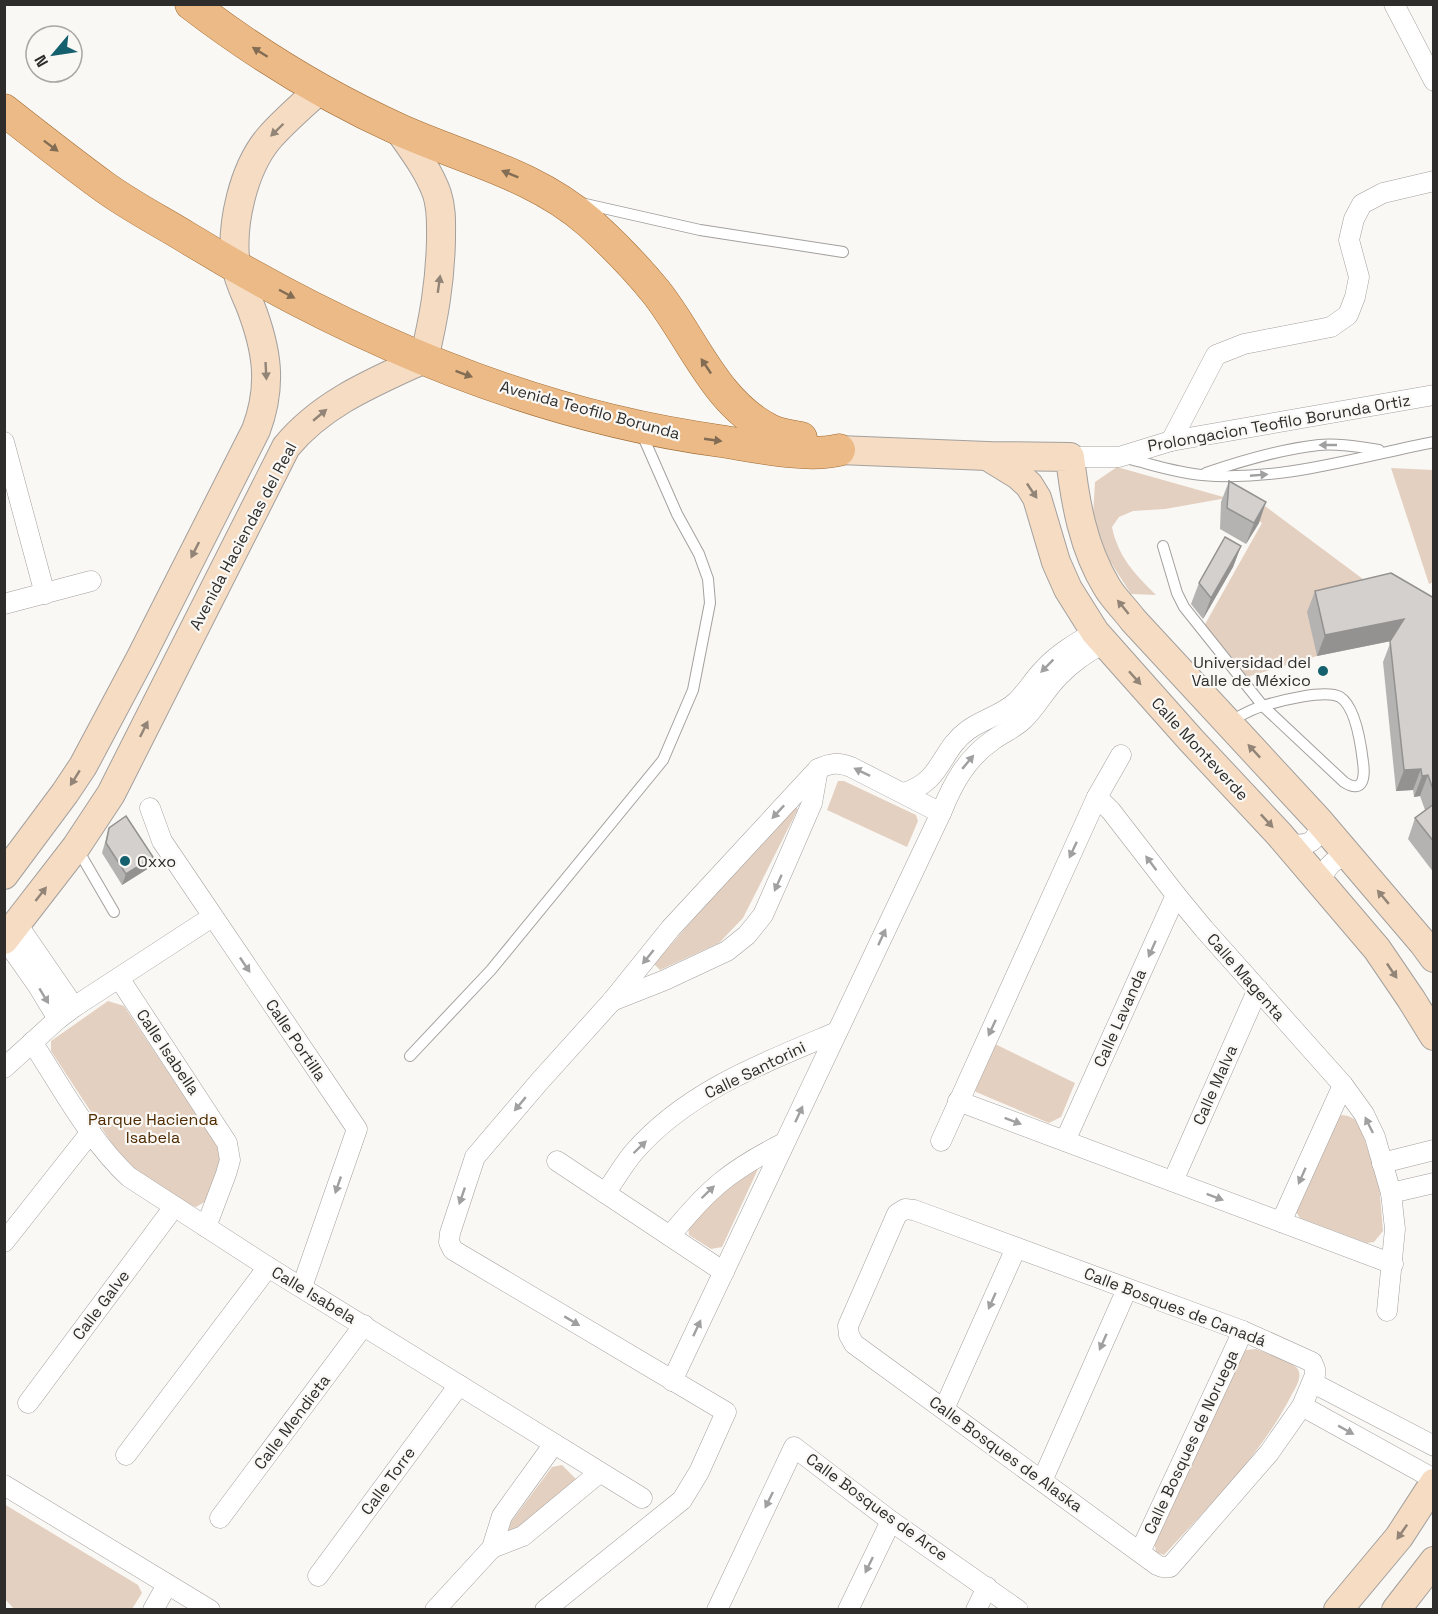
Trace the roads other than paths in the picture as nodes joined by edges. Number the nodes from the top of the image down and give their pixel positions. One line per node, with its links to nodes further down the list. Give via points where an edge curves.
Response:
1 (191, 4): 4 (main road, one-way to 1)
2 (1394, 4): 3 (street)
3 (1434, 81)
4 (320, 89): 6 (main road); 10 (main road, one-way to 10, via 269,138 245,179 236,223)
5 (4, 110): 10 (main road, Avenida Teofilo Borunda, one-way to 10, via 105,187)
6 (399, 130): 8 (main road, one-way to 6); 11 (main road, one-way to 6, via 440,278 441,214 429,176)
7 (1434, 181): 14 (street, via 1383,193 1362,204 1349,240 1359,277 1348,315 1331,327 1244,344 1216,355)
8 (554, 196): 9 (lane, via 700,230); 17 (main road, one-way to 8, via 825,442 770,430 733,402 656,292 590,223)
9 (843, 252)
10 (236, 267): 11 (main road, Avenida Teofilo Borunda, one-way to 11); 29 (main road, one-way to 29, via 261,335 268,375 262,412)
11 (424, 359): 13 (main road, Avenida Teofilo Borunda, one-way to 13, via 518,394); 30 (main road, Avenida Haciendas del Real, one-way to 11, via 286,447 333,404)
12 (1434, 395): 14 (street, Prolongacion Teofilo Borunda Ortiz)
13 (638, 426): 17 (main road, Avenida Teofilo Borunda, one-way to 17, via 769,448); 59 (lane, via 708,579 710,603 693,690 663,760 491,970)
14 (1171, 441): 20 (street, Prolongacion Teofilo Borunda Ortiz)
15 (4, 442): 23 (street)
16 (1434, 442): 18 (lane)
17 (838, 450): 19 (main road, Prolongacion Teofilo Borunda Ortiz)
18 (1386, 451): 22 (lane, one-way to 18, via 1289,472); 22 (lane, one-way to 22, via 1319,445 1237,462)
19 (987, 456): 21 (main road, Prolongacion Teofilo Borunda Ortiz); 28 (main road, Calle Monteverde, one-way to 28, via 1029,485 1068,589)
20 (1119, 456): 21 (street, Prolongacion Teofilo Borunda Ortiz); 22 (lane)
21 (1070, 457): 32 (main road, one-way to 21, via 1108,588 1082,527)
22 (1200, 475)
23 (10, 483): 26 (street)
24 (1163, 546): 31 (lane, via 1184,607)
25 (92, 581): 26 (street)
26 (45, 594): 27 (street)
27 (4, 604)
28 (1099, 638): 35 (street, one-way to 35, via 1060,654 1016,702 968,730 929,780); 38 (street, one-way to 28, via 962,769 975,754 1015,728 1057,677); 40 (main road, Calle Monteverde, one-way to 40)
29 (141, 657): 30 (main road); 43 (main road, one-way to 43, via 77,775)
30 (172, 673): 41 (main road, Avenida Haciendas del Real, one-way to 30, via 111,794)
31 (1263, 706): 31 (lane, via 1329,694 1341,698 1351,710 1361,740 1365,775 1362,782 1351,787 1344,782); 32 (lane)
32 (1228, 723): 39 (main road, one-way to 32)
33 (1120, 755): 36 (street)
34 (818, 769): 35 (street, one-way to 34, via 851,766 839,763); 53 (street, one-way to 53, via 670,929); 53 (street, one-way to 53, via 812,803 782,873 763,915 747,934 727,951)
35 (903, 793): 38 (street)
36 (1097, 797): 45 (street, Calle Magenta, one-way to 36); 62 (street, one-way to 62)
37 (150, 808): 47 (street, Calle Portilla, via 162,841)
38 (940, 813): 56 (street, one-way to 38)
39 (1319, 821): 40 (street, via 1319,832 1312,842); 42 (main road)
40 (1288, 844): 44 (main road, Calle Monteverde)
41 (76, 847): 46 (lane); 48 (main road, Avenida Haciendas del Real, one-way to 41)
42 (1347, 855): 44 (street, via 1327,868); 49 (main road, one-way to 42)
43 (4, 875)
44 (1322, 884): 57 (main road, Calle Monteverde, one-way to 57, via 1377,949)
45 (1176, 895): 52 (street, Calle Magenta); 65 (street, Calle Lavanda, one-way to 65)
46 (114, 912)
47 (212, 917): 51 (street); 83 (street, Calle Portilla, one-way to 83, via 357,1129)
48 (9, 934): 50 (street)
49 (1434, 958)
50 (33, 962): 54 (street); 55 (street, one-way to 55)
51 (118, 978): 54 (street); 76 (street, Calle Isabella, via 227,1143 230,1160)
52 (1258, 990): 61 (street, Calle Magenta); 70 (street, Calle Malva)
53 (612, 1002): 89 (street, one-way to 89, via 475,1157 449,1242 453,1250)
54 (74, 1007): 55 (street)
55 (58, 1019): 58 (street)
56 (837, 1032): 66 (street, one-way to 56); 72 (street, Calle Santorini, one-way to 56, via 634,1152 679,1111 717,1084)
57 (1434, 1036)
58 (32, 1042): 60 (street); 63 (street, Calle Isabela)
59 (410, 1056)
60 (4, 1068)
61 (1343, 1084): 69 (street, Calle Magenta, one-way to 61, via 1364,1114); 75 (street, one-way to 75)
62 (958, 1101): 64 (street); 65 (street, one-way to 65)
63 (91, 1132): 74 (street, Calle Isabela, via 120,1169); 78 (street)
64 (941, 1141)
65 (1065, 1141): 70 (street)
66 (784, 1143): 77 (street, one-way to 66, via 719,1182 748,1161); 82 (street)
67 (1434, 1150): 69 (street)
68 (556, 1161): 72 (street)
69 (1382, 1163): 73 (street, Calle Magenta)
70 (1173, 1181): 75 (street, one-way to 75)
71 (1434, 1183): 73 (street)
72 (605, 1193): 77 (street)
73 (1391, 1193): 80 (street, Calle Magenta)
74 (174, 1207): 76 (street, Calle Isabela); 92 (street, Calle Galve)
75 (1281, 1222): 80 (street)
76 (206, 1227): 81 (street, Calle Isabela)
77 (670, 1236): 82 (street)
78 (4, 1242)
79 (1016, 1248): 84 (street, Calle Bosques de Canadá); 88 (street, Calle Bosques de Canadá, via 905,1209 897,1214 848,1326); 94 (street, one-way to 94)
80 (1393, 1264): 85 (street, Calle Magenta)
81 (268, 1267): 83 (street, Calle Isabela); 97 (street)
82 (724, 1272): 89 (street, one-way to 82)
83 (302, 1287): 86 (street, Calle Isabela)
84 (1127, 1289): 87 (street, Calle Bosques de Canadá); 99 (street, one-way to 99)
85 (1387, 1311)
86 (364, 1325): 91 (street, Calle Isabela); 103 (street, Calle Mendieta)
87 (1243, 1331): 90 (street, Calle Bosques de Canadá, via 1312,1362); 106 (street, Calle Bosques de Noruega)
88 (849, 1335): 94 (street, Calle Bosques de Alaska, via 854,1344)
89 (672, 1381): 114 (street, via 726,1412 691,1487 682,1500)
90 (1313, 1383): 93 (street); 96 (street)
91 (459, 1385): 95 (street, Calle Isabela); 108 (street, Calle Torre)
92 (28, 1402)
93 (1302, 1406): 100 (street, one-way to 100); 106 (street, Calle Bosques de Alaska, via 1269,1453 1174,1563 1166,1568)
94 (944, 1409): 99 (street, Calle Bosques de Alaska)
95 (554, 1444): 98 (street, Calle Isabela); 105 (street, via 502,1516)
96 (1434, 1446)
97 (126, 1455)
98 (599, 1473): 102 (street, Calle Isabela); 105 (street, via 523,1536)
99 (1042, 1481): 106 (street, Calle Bosques de Alaska)
100 (1434, 1481): 119 (main road, one-way to 119, via 1399,1537)
101 (4, 1485): 109 (street)
102 (642, 1498)
103 (220, 1518)
104 (891, 1521): 110 (street, Calle Bosques de Arce); 115 (street, Calle Bosques de Arce, one-way to 115, via 794,1447); 116 (street, one-way to 116)
105 (492, 1548): 113 (street)
106 (1140, 1552)
107 (1434, 1561): 120 (main road)
108 (318, 1576)
109 (167, 1585): 111 (street); 112 (street)
110 (987, 1587): 117 (street); 118 (street, Calle Bosques de Arce)
111 (153, 1610)
112 (210, 1610)
113 (435, 1610)
114 (545, 1610)
115 (717, 1610)
116 (848, 1610)
117 (976, 1610)
118 (1018, 1610)
119 (1338, 1610)
120 (1396, 1610)

